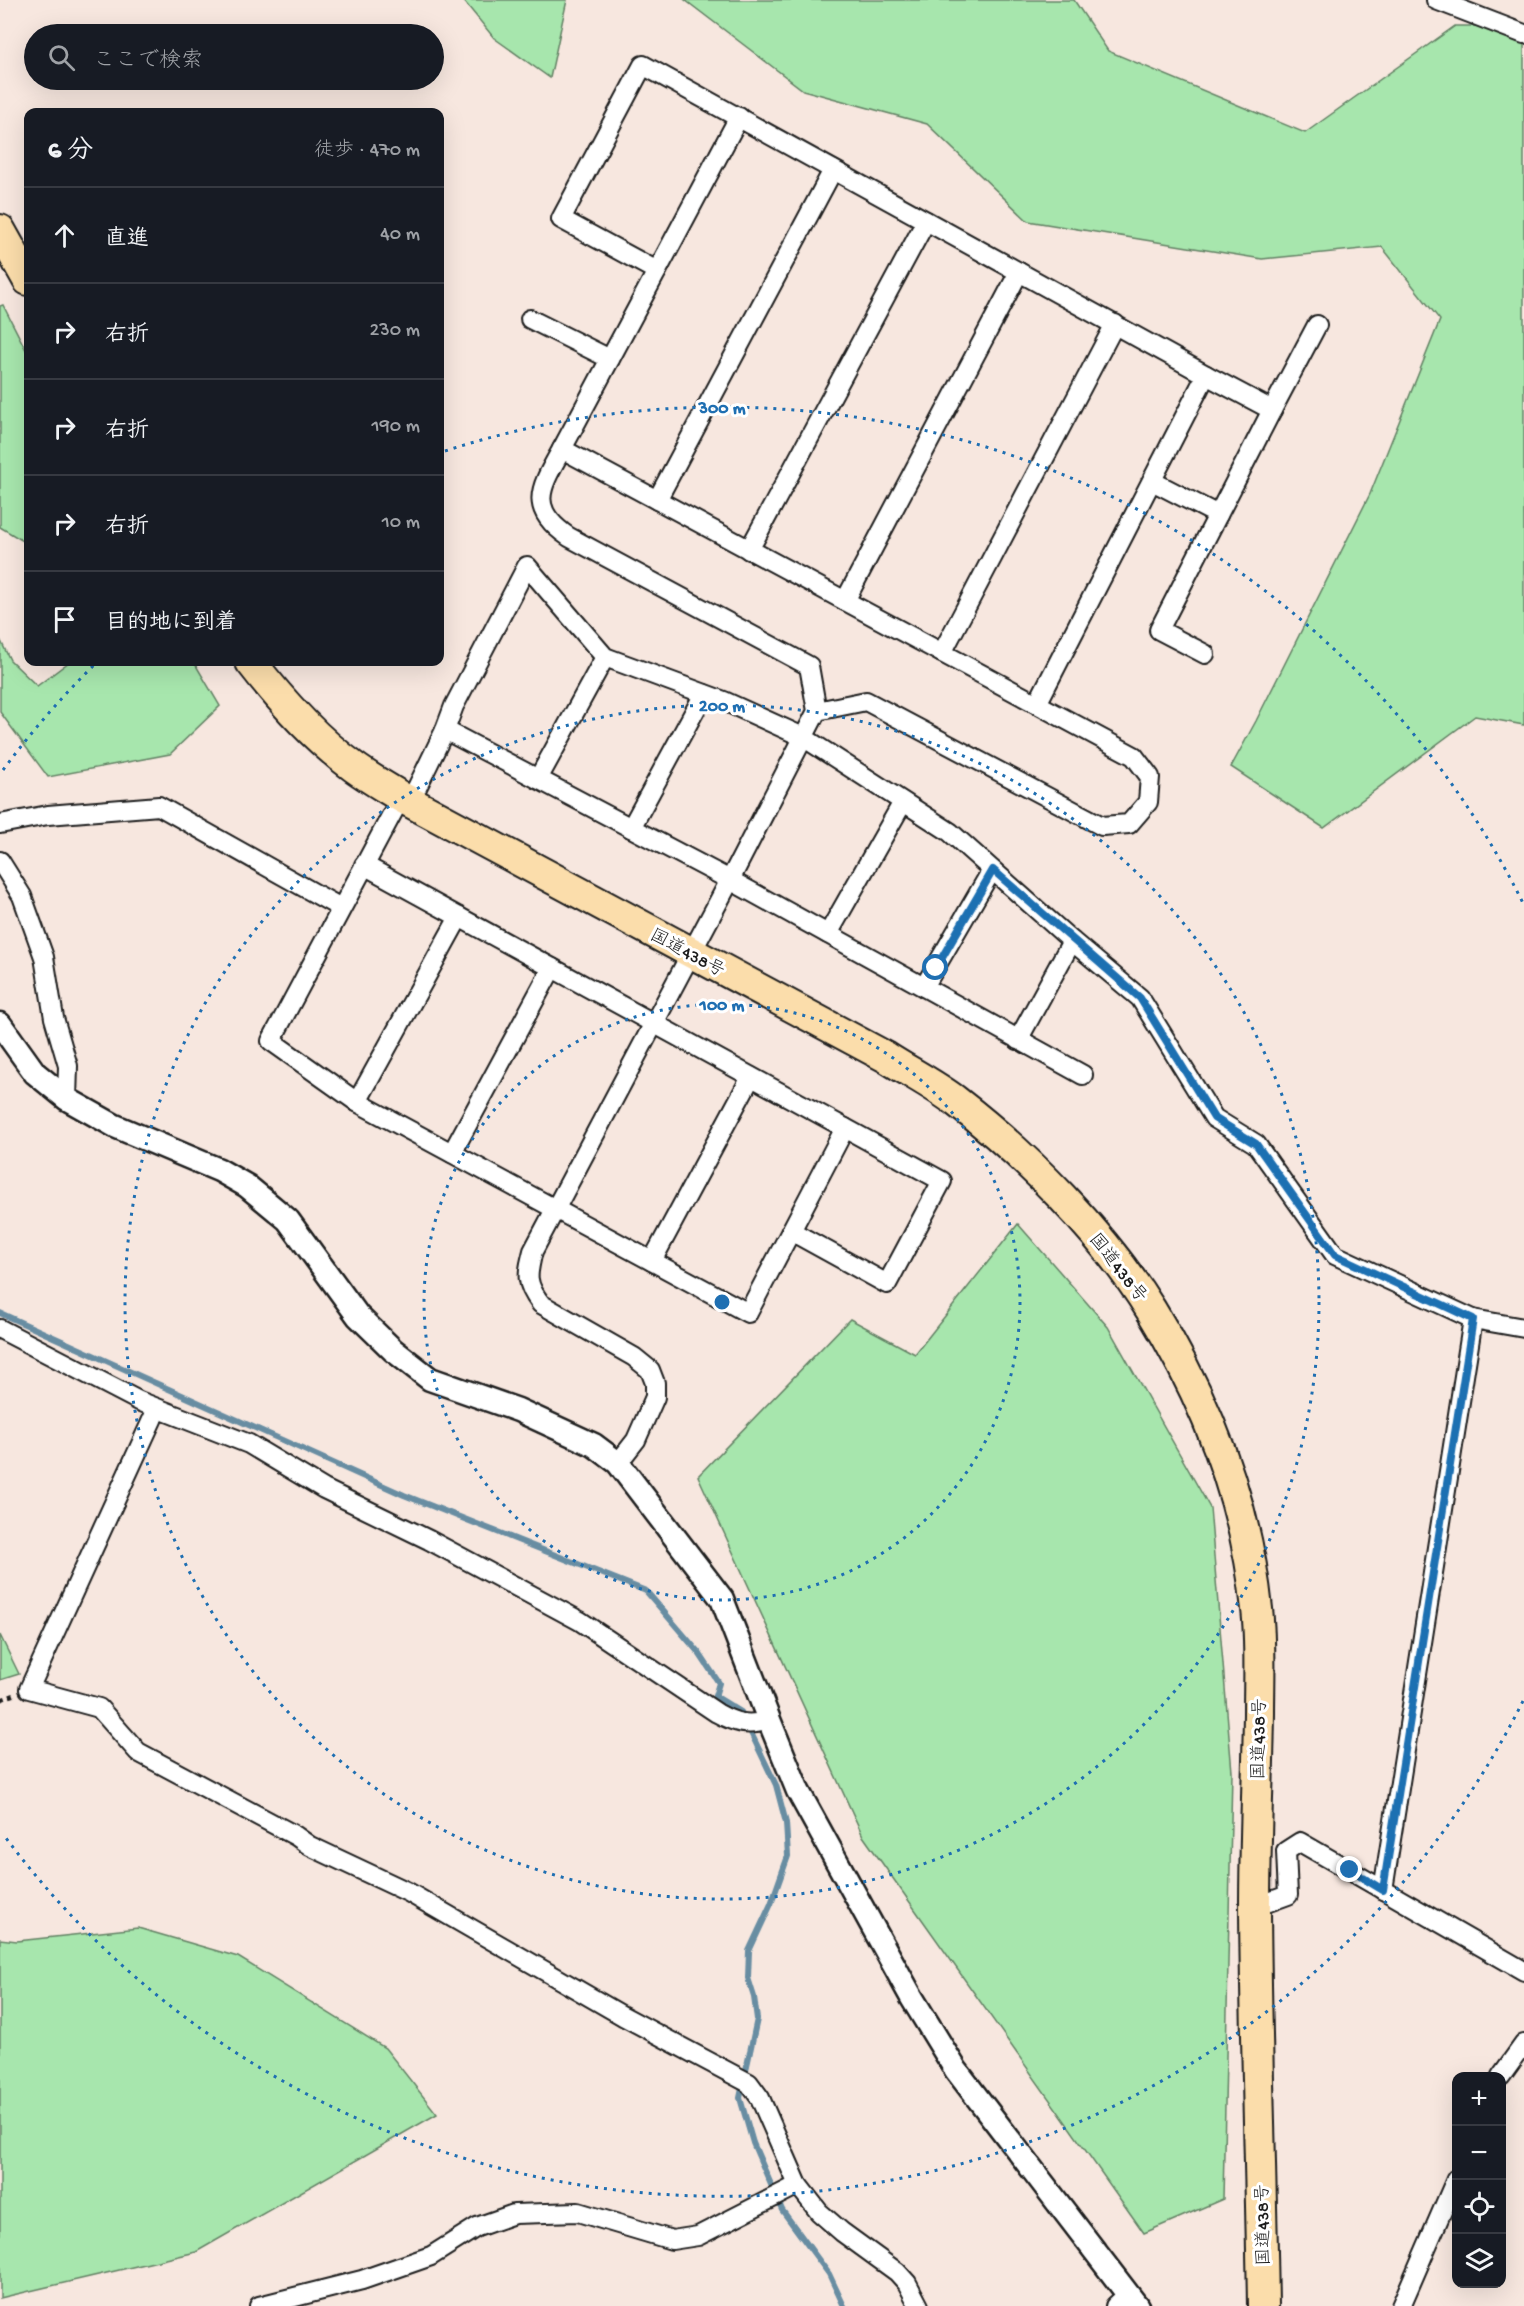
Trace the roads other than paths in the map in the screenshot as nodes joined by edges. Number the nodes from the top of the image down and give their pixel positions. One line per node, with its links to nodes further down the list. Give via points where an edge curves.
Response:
1 (1436, 0): 2 (street)
2 (1524, 34)
3 (739, 117): 4 (street); 7 (street); 7 (street, via 644,65 561,219)
4 (833, 170): 5 (street); 18 (street)
5 (926, 220): 8 (street); 20 (street)
6 (0, 230): 9 (highway)
7 (657, 271): 13 (street)
8 (1019, 272): 11 (street); 21 (street)
9 (24, 273)
10 (530, 319): 13 (street)
11 (1115, 324): 14 (street); 22 (street)
12 (1317, 325): 15 (street)
13 (610, 359): 16 (street)
14 (1206, 375): 15 (street); 17 (street)
15 (1272, 410): 19 (street)
16 (562, 449): 18 (street); 28 (street, via 544,483 541,504 552,526 809,666)
17 (1152, 481): 19 (street); 27 (street)
18 (657, 500): 20 (street)
19 (1218, 515): 23 (street, via 1159,630)
20 (749, 550): 21 (street)
21 (845, 601): 22 (street)
22 (942, 653): 27 (street)
23 (1205, 654)
24 (605, 657): 26 (street); 29 (street, via 527,566); 31 (street)
25 (254, 666): 32 (highway, 国道438号, via 274,693 328,746)
26 (704, 694): 30 (street); 35 (street)
27 (1037, 704): 28 (street, via 1134,756 1140,763 1150,777 1148,802 1129,824 1102,826 866,701)
28 (817, 711): 30 (street)
29 (445, 730): 31 (street); 32 (street)
30 (803, 737): 33 (street); 39 (street)
31 (538, 779): 35 (street)
32 (405, 800): 37 (street); 44 (highway, 国道438号)
33 (903, 802): 38 (street, via 950,832); 42 (street)
34 (0, 824): 40 (street, via 159,806)
35 (631, 828): 39 (street)
36 (0, 861): 52 (street, via 22,896 44,957 54,1018 68,1066)
37 (364, 865): 40 (street); 41 (street)
38 (993, 870): 43 (street); 46 (street)
39 (730, 880): 42 (street); 44 (street)
40 (341, 908): 53 (street, via 271,1041)
41 (459, 917): 45 (street); 53 (street)
42 (828, 934): 46 (street)
43 (1072, 940): 49 (street); 59 (street, via 1140,998 1214,1118 1256,1144 1335,1255)
44 (690, 953): 48 (street); 66 (highway, 国道438号, via 886,1057 954,1100 1008,1144 1064,1199 1150,1308 1208,1420 1232,1484 1250,1553 1258,1614 1259,1684)
45 (552, 968): 48 (street); 55 (street)
46 (924, 987): 49 (street)
47 (0, 1024): 52 (street, via 35,1073)
48 (653, 1024): 51 (street); 56 (street)
49 (1018, 1040): 50 (street)
50 (1083, 1075)
51 (751, 1077): 54 (street); 58 (street)
52 (67, 1100): 63 (street, via 248,1186 288,1220 358,1316 430,1379 518,1410 594,1445)
53 (357, 1102): 55 (street)
54 (845, 1128): 57 (street); 57 (street, via 942,1181 887,1284)
55 (452, 1153): 56 (street)
56 (556, 1209): 58 (street); 63 (street, via 533,1251 527,1275 531,1291 541,1304 634,1357 650,1370 655,1383 649,1413 636,1440)
57 (791, 1232): 58 (street, via 748,1314)
58 (652, 1261)
59 (1473, 1319): 60 (street); 65 (street)
60 (1524, 1328)
61 (0, 1329): 62 (street)
62 (157, 1409): 64 (street, via 249,1444 324,1489 580,1621 717,1713); 71 (street, via 29,1689 99,1708 138,1752 310,1846 408,1892 623,2016 742,2079 760,2098)
63 (618, 1463): 64 (street, via 722,1599)
64 (756, 1723): 72 (street, via 951,2061)
65 (1383, 1890): 66 (street, via 1300,1842 1286,1851 1288,1895); 67 (street)
66 (1255, 1908): 75 (highway, 国道438号)
67 (1524, 1971)
68 (1524, 2043): 69 (street)
69 (1504, 2072)
70 (1456, 2180): 76 (street)
71 (783, 2193): 73 (street, via 698,2236 672,2240 578,2212 514,2214 477,2227 431,2256 362,2280); 74 (street, via 819,2212 897,2272)
72 (1127, 2302)
73 (259, 2306)
74 (920, 2306)
75 (1263, 2306)
76 (1401, 2306)

